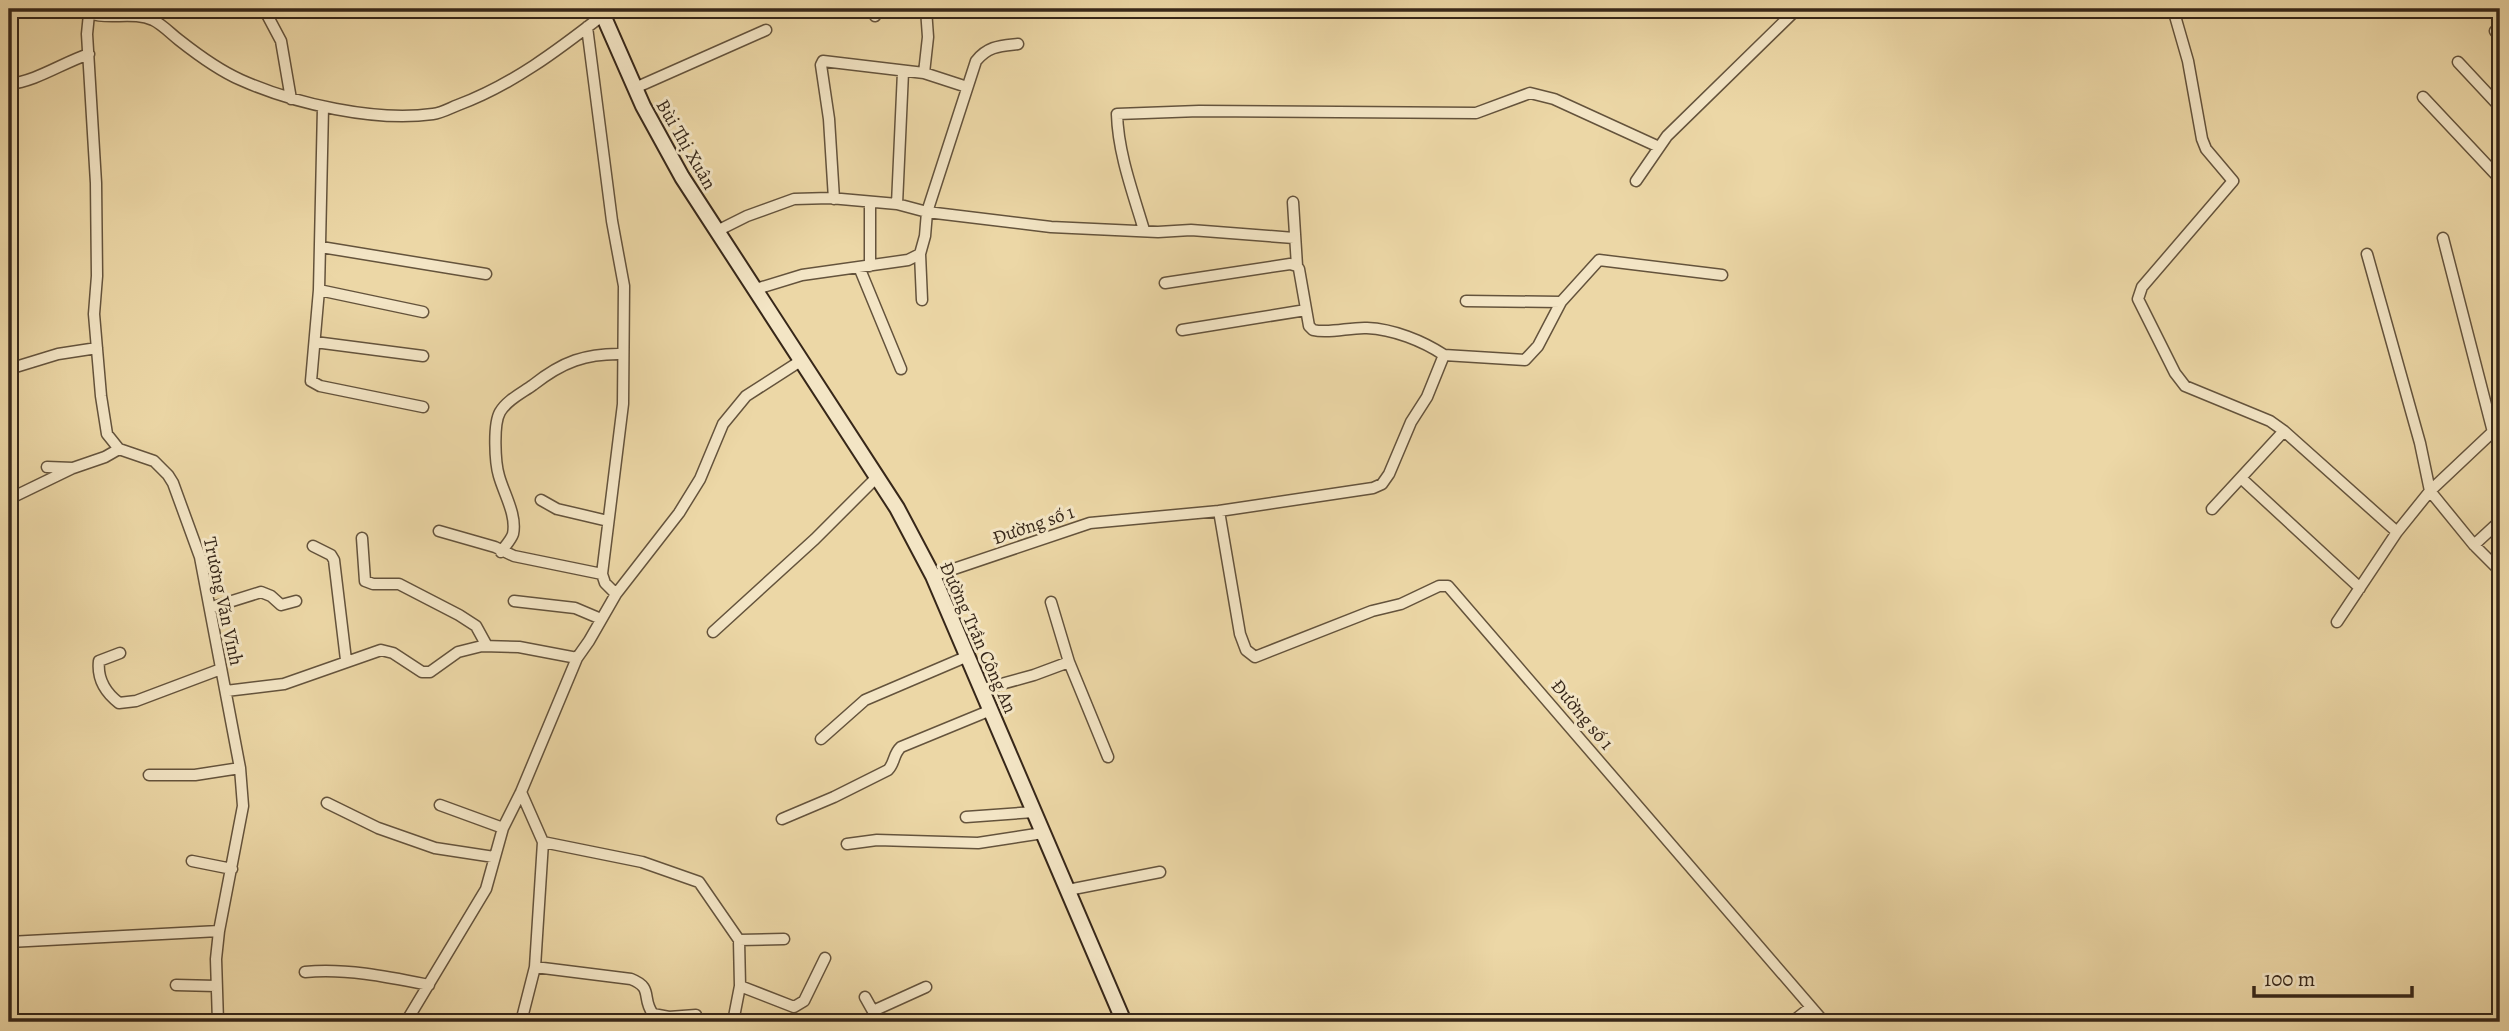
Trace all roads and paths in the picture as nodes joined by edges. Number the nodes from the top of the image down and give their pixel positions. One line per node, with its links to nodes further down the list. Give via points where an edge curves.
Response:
1 (264, 9): 18 (street, via 281,41)
2 (926, 9): 13 (street)
3 (1797, 9): 21 (street)
4 (2173, 9): 59 (street, via 2202,139 2233,181 2142,287 2138,299 2185,386)
5 (85, 11): 10 (street); 18 (street, via 154,20 207,61 240,80)
6 (602, 12): 7 (street); 16 (main road, Bùi Thị Xuân)
7 (587, 27): 19 (street, via 517,77 435,114 375,114); 51 (street, via 624,286)
8 (766, 30): 16 (street)
9 (1018, 44): 15 (street, via 983,52)
10 (89, 54): 14 (street); 50 (street)
11 (2458, 62): 20 (street)
12 (903, 72): 13 (street); 24 (street, via 829,61 821,64); 27 (street)
13 (924, 73): 15 (street)
14 (9, 84)
15 (967, 87): 28 (street)
16 (635, 89): 30 (main road, Bùi Thị Xuân)
17 (2423, 97): 22 (street)
18 (291, 99): 19 (street)
19 (323, 107): 33 (street)
20 (2500, 107)
21 (1659, 147): 23 (street); 29 (street, via 1530,93 1476,113 1117,114 1125,167)
22 (2500, 179)
23 (1636, 181)
24 (834, 199): 25 (street); 30 (street, via 794,199)
25 (870, 202): 27 (street); 37 (street)
26 (1293, 202): 31 (street)
27 (897, 204): 28 (street)
28 (927, 212): 29 (street, via 1051,227); 34 (street)
29 (1144, 230): 31 (street)
30 (717, 231): 41 (main road, Bùi Thị Xuân)
31 (1294, 238): 36 (street)
32 (2443, 238): 58 (street)
33 (321, 247): 38 (street); 42 (street)
34 (920, 254): 37 (street); 43 (street)
35 (2367, 254): 65 (street)
36 (1297, 266): 40 (street); 46 (street)
37 (864, 267): 41 (street, via 802,275); 56 (street)
38 (486, 274)
39 (1722, 275): 45 (street, via 1599,260)
40 (1165, 283)
41 (756, 289): 54 (main road, Đường Trần Công An)
42 (320, 290): 47 (street); 49 (street)
43 (922, 300)
44 (1466, 301): 45 (street)
45 (1561, 302): 52 (street, via 1538,346 1525,360)
46 (1306, 310): 48 (street); 52 (street, via 1309,326 1316,331 1386,331 1429,344)
47 (423, 312)
48 (1182, 330)
49 (315, 342): 53 (street); 57 (street, via 314,384)
50 (97, 348): 55 (street); 60 (street, via 107,433)
51 (622, 354): 70 (street, via 623,404); 77 (street, via 597,353 572,361 545,375 498,415 498,473 513,525)
52 (1444, 355): 69 (street, Đường số 1, via 1382,484)
53 (423, 356)
54 (802, 360): 63 (main road, Đường Trần Công An); 82 (street, via 735,408 679,513)
55 (9, 369)
56 (901, 369)
57 (423, 407)
58 (2496, 428): 65 (street)
59 (2284, 430): 64 (street); 73 (street)
60 (119, 449): 62 (street); 86 (street, Trương Văn Vĩnh, via 153,461 173,483 200,557)
61 (47, 467): 62 (street)
62 (73, 468): 66 (street)
63 (877, 477): 80 (main road, Đường Trần Công An); 89 (street)
64 (2241, 478): 68 (street); 81 (street)
65 (2430, 491): 73 (street); 75 (street)
66 (9, 499)
67 (541, 500): 70 (street, via 557,509)
68 (2212, 509)
69 (1219, 511): 80 (street, Đường số 1, via 1090,523); 132 (street, Đường số 1, via 1240,634 1246,650 1255,657 1448,586)
70 (608, 521): 79 (street)
71 (2500, 522): 75 (street)
72 (439, 531): 77 (street)
73 (2398, 532): 81 (street)
74 (362, 538): 90 (street, via 364,580 400,584 459,615 476,626)
75 (2474, 545): 78 (street)
76 (313, 546): 94 (street, via 334,560)
77 (502, 552): 79 (street)
78 (2500, 571)
79 (602, 574): 82 (street)
80 (933, 576): 92 (main road, Đường Trần Công An)
81 (2360, 588): 88 (street)
82 (616, 594): 87 (street)
83 (296, 601): 86 (street, via 281,605 261,592)
84 (514, 601): 87 (street, via 575,608)
85 (1051, 602): 95 (street)
86 (210, 608): 96 (street, Trương Văn Vĩnh)
87 (601, 619): 93 (street)
88 (2337, 622)
89 (713, 632)
90 (487, 646): 93 (street); 94 (street, via 458,652 422,673 387,650)
91 (120, 653): 96 (street, via 103,658 98,666 104,688 119,703)
92 (968, 656): 97 (main road, Đường Trần Công An); 100 (street, via 865,700)
93 (577, 658): 104 (street)
94 (346, 660): 98 (street, via 284,684)
95 (1069, 662): 97 (street); 101 (street)
96 (221, 669): 98 (street, Trương Văn Vĩnh)
97 (983, 689): 99 (main road, Đường Trần Công An)
98 (226, 691): 102 (street, Trương Văn Vĩnh)
99 (991, 710): 107 (main road, Đường Trần Công An); 109 (street, via 901,747 888,770)
100 (821, 739)
101 (1108, 757)
102 (240, 768): 103 (street, via 195,775); 116 (street, Trương Văn Vĩnh, via 243,806)
103 (149, 775)
104 (521, 792): 110 (street); 112 (street)
105 (327, 803): 114 (street, via 377,828 435,848)
106 (440, 805): 110 (street)
107 (1034, 812): 108 (street); 111 (main road, Đường Trần Công An)
108 (966, 817)
109 (782, 820)
110 (503, 828): 114 (street)
111 (1043, 833): 113 (street, via 978,843 877,840); 118 (main road, Đường Trần Công An)
112 (543, 842): 121 (street, via 642,862 699,882); 124 (street)
113 (847, 844)
114 (494, 857): 127 (street, via 486,889)
115 (192, 861): 116 (street)
116 (232, 869): 119 (street, Trương Văn Vĩnh)
117 (1160, 872): 118 (street)
118 (1068, 890): 140 (main road, Đường Trần Công An)
119 (219, 931): 122 (street); 128 (street, Trương Văn Vĩnh)
120 (784, 939): 121 (street)
121 (739, 940): 129 (street)
122 (9, 942)
123 (825, 958): 129 (street, via 804,1001 794,1007)
124 (535, 967): 134 (street, via 631,979 646,990 653,1014); 137 (street)
125 (306, 972): 127 (street, via 390,977)
126 (176, 985): 128 (street)
127 (429, 985): 136 (street)
128 (216, 986): 135 (street, Trương Văn Vĩnh)
129 (740, 986): 138 (street)
130 (926, 987): 133 (street)
131 (865, 997): 133 (street)
132 (1811, 1007): 141 (street); 142 (street, Đường số 1)
133 (873, 1011): 139 (street)
134 (696, 1015)
135 (218, 1022)
136 (405, 1022)
137 (521, 1022)
138 (733, 1022)
139 (879, 1022)
140 (1124, 1022)
141 (1791, 1022)
142 (1824, 1022)

